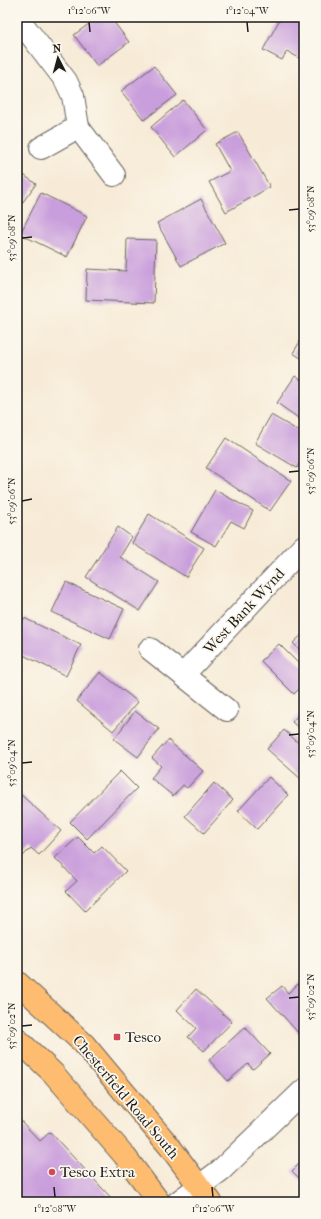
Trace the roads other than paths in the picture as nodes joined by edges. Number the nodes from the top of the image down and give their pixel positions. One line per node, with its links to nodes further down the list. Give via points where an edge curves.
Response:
1 (17, 17): 2 (street, via 66,81 73,96)
2 (78, 127): 3 (street); 4 (street)
3 (41, 148)
4 (114, 175)
5 (304, 546): 7 (street, West Bank Wynd)
6 (150, 649): 7 (street)
7 (183, 675): 8 (street)
8 (227, 710)
9 (17, 982): 12 (highway, Chesterfield Road South, via 84,1044 170,1147)
10 (17, 1039): 13 (highway, via 53,1073 124,1155)
11 (304, 1090): 12 (street, via 221,1170)
12 (205, 1194): 14 (street)
13 (159, 1202)
14 (178, 1202)

